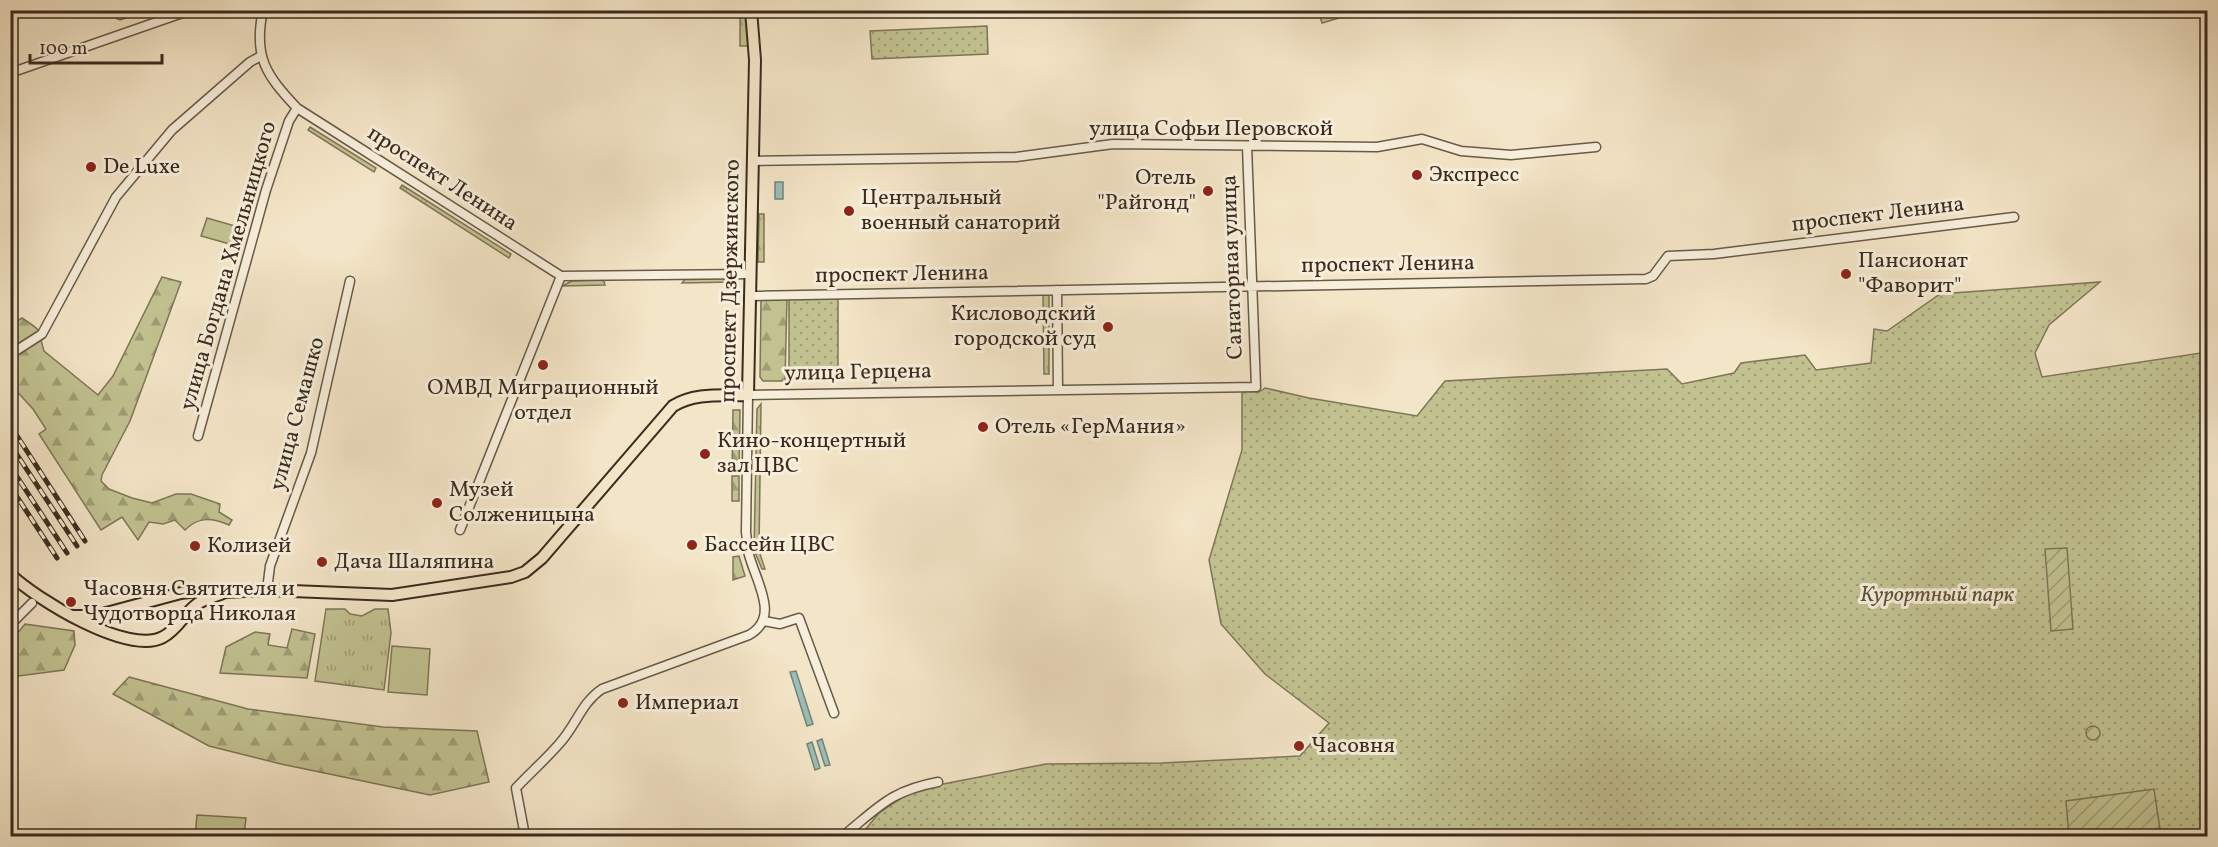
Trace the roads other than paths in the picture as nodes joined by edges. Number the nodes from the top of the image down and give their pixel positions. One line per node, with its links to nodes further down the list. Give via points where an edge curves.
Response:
1 (132, 10): 5 (street)
2 (191, 10): 7 (street)
3 (263, 10): 6 (street, проспект Ленина)
4 (751, 10): 11 (main road, проспект Дзержинского, via 755,43)
5 (120, 15)
6 (261, 56): 8 (street, проспект Ленина, via 272,80); 19 (street, via 172,130 151,155 116,197 42,334)
7 (10, 73)
8 (297, 108): 14 (street, проспект Ленина); 23 (street, улица Богдана Хмельницкого, via 266,190)
9 (1246, 146): 10 (street, улица Софьи Перовской, via 1377,147 1422,139 1461,151 1511,154); 11 (street, улица Софьи Перовской, via 1113,144 1016,157); 16 (street, Санаторная улица)
10 (1596, 147)
11 (753, 161): 13 (main road, проспект Дзержинского)
12 (2014, 218): 16 (street, проспект Ленина, via 1714,254 1668,256 1646,279)
13 (750, 274): 14 (street); 18 (main road, проспект Дзержинского)
14 (561, 276): 24 (street)
15 (350, 281): 26 (street, улица Семашко, via 311,453 270,566)
16 (1252, 286): 17 (street, проспект Ленина); 20 (street, Санаторная улица)
17 (1057, 290): 18 (street, проспект Ленина); 21 (street)
18 (750, 296): 22 (main road, проспект Дзержинского)
19 (14, 352)
20 (1256, 387): 21 (street, улица Герцена)
21 (1058, 389): 22 (street, улица Герцена)
22 (748, 395): 26 (main road, улица Герцена, via 698,396 673,406 525,572 392,595); 30 (street, проспект Дзержинского, via 746,532 764,599)
23 (198, 436)
24 (460, 530)
25 (10, 574): 29 (main road, via 35,595)
26 (267, 591): 27 (main road)
27 (225, 592): 29 (main road, via 214,589 181,593 95,616); 29 (main road, via 199,602 172,630 154,640 116,635 93,628)
28 (32, 603): 31 (street)
29 (74, 616)
30 (764, 621): 32 (street, via 780,624 799,618); 34 (street, via 749,635 592,696 560,744 516,788)
31 (10, 625)
32 (834, 713)
33 (938, 782): 35 (street, via 894,795)
34 (525, 837)
35 (843, 837)

